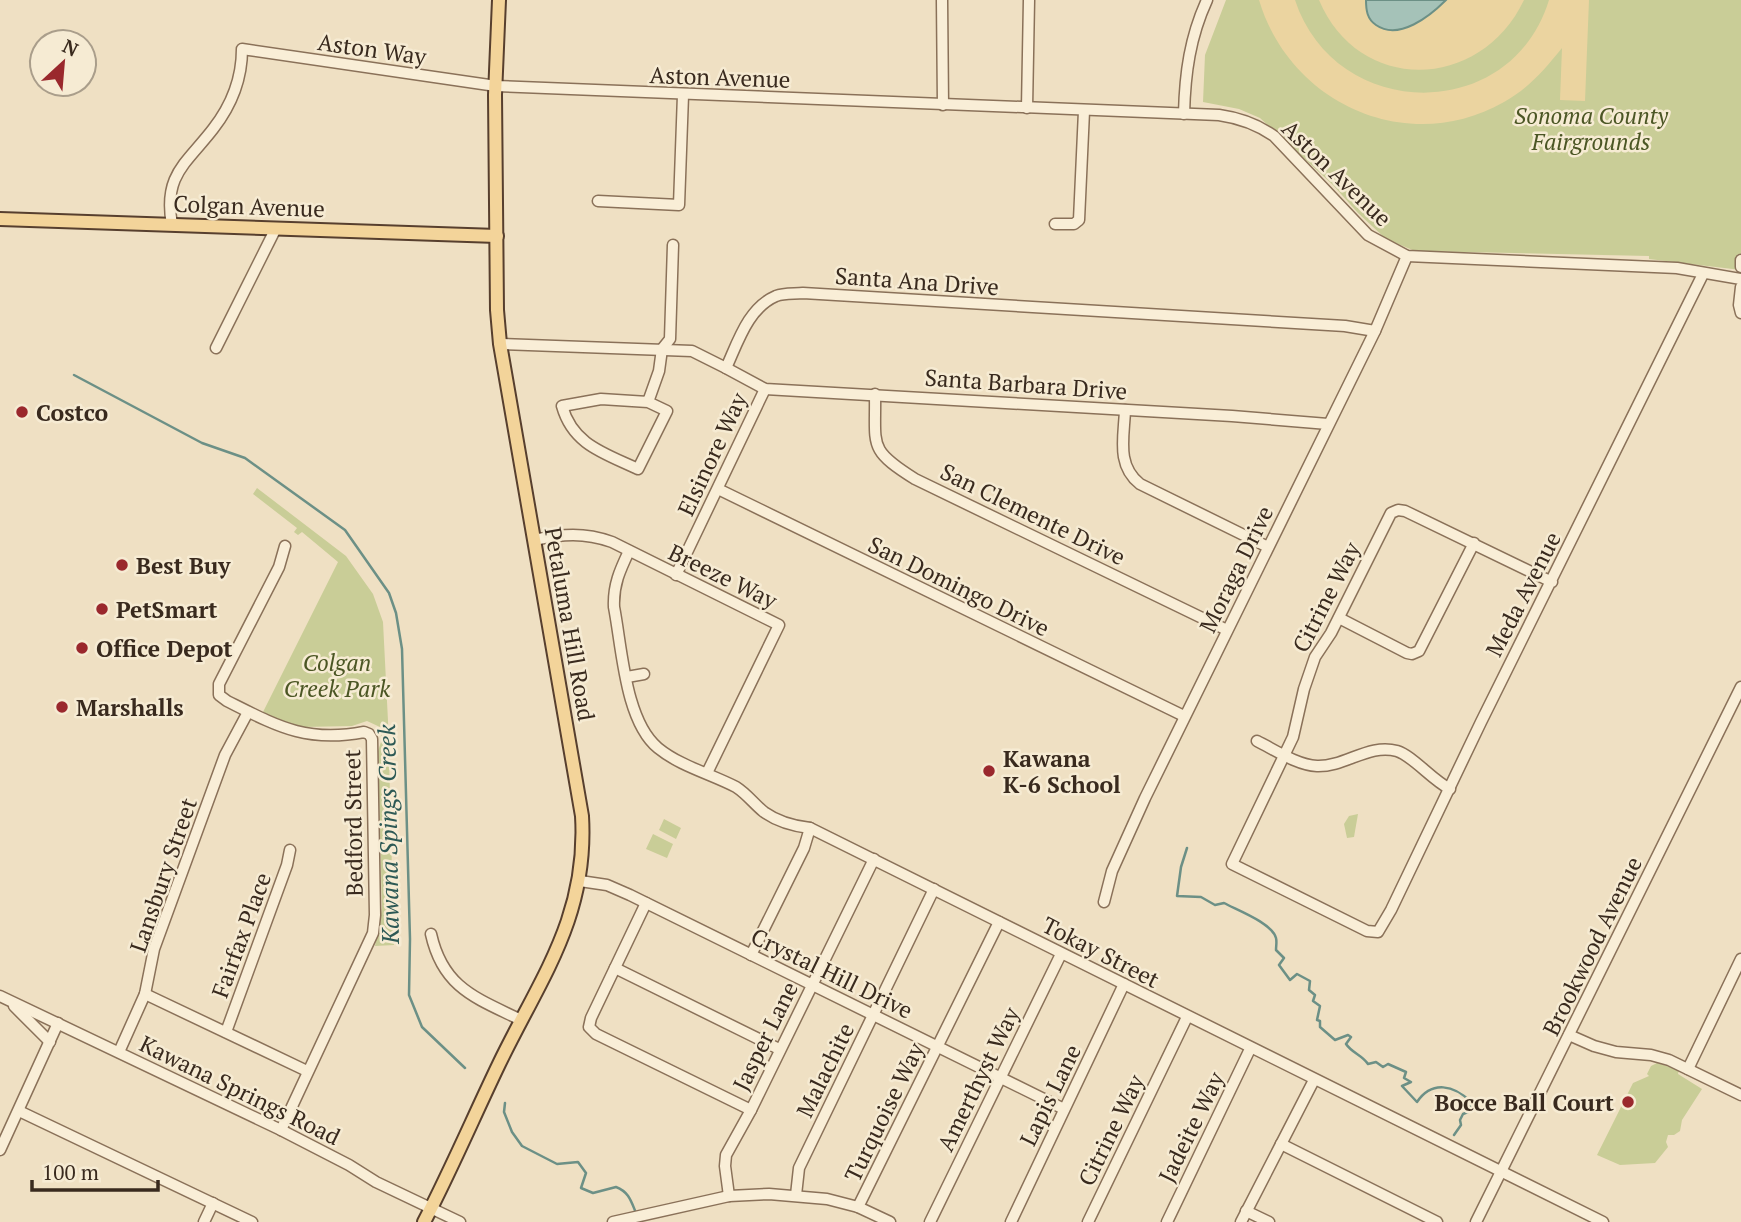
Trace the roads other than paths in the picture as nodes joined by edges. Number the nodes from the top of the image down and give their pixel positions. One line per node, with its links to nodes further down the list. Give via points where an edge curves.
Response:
1 (499, 0): 5 (main road, Petaluma Hill Road)
2 (942, 0): 7 (street)
3 (1029, 0): 8 (street)
4 (1207, 0): 10 (street, via 1187,62)
5 (496, 86): 6 (street, Aston Avenue); 14 (street, Aston Way, via 242,49 242,68 227,106 178,173 170,197); 16 (main road, Petaluma Hill Road)
6 (683, 95): 7 (street, Aston Avenue); 11 (street, via 679,205)
7 (943, 105): 8 (street, Aston Avenue)
8 (1027, 108): 9 (street, Aston Avenue)
9 (1084, 111): 10 (street, Aston Avenue); 13 (street, via 1079,219 1074,224)
10 (1184, 114): 18 (street, Aston Avenue, via 1238,118 1264,129 1368,235)
11 (598, 201)
12 (0, 219): 14 (main road, Colgan Avenue)
13 (1055, 224)
14 (172, 225): 15 (main road, Colgan Avenue)
15 (276, 228): 16 (main road, Colgan Avenue); 27 (street)
16 (497, 236): 26 (main road, Petaluma Hill Road)
17 (673, 245): 28 (street, via 670,339)
18 (1407, 256): 21 (street, Aston Avenue, via 1677,268); 25 (street, Moraga Drive)
19 (1741, 260): 20 (street)
20 (1741, 267)
21 (1703, 274): 22 (street, Aston Avenue); 42 (street, Meda Avenue)
22 (1741, 279)
23 (1741, 287): 24 (street)
24 (1741, 313)
25 (1375, 331): 29 (street, Santa Ana Drive, via 803,293 778,295 761,304); 34 (street, Moraga Drive)
26 (500, 344): 28 (street); 36 (main road, Petaluma Hill Road)
27 (216, 348)
28 (662, 349): 29 (street, via 692,351); 32 (street)
29 (726, 368): 30 (street, Santa Barbara Drive)
30 (765, 388): 31 (street, Santa Barbara Drive); 35 (street, Elsinore Way)
31 (875, 394): 33 (street, Santa Barbara Drive); 44 (street, San Clemente Drive, via 875,439 881,455 897,468)
32 (648, 402): 32 (street, via 601,399 562,406 566,422 578,437 638,469 667,411)
33 (1125, 410): 34 (street, Santa Barbara Drive); 39 (street, via 1123,453 1130,477)
34 (1328, 424): 39 (street, Moraga Drive)
35 (718, 489): 41 (street, Elsinore Way); 49 (street, San Domingo Drive)
36 (534, 540): 40 (street, Breeze Way, via 575,533); 57 (main road, Petaluma Hill Road, via 582,816)
37 (1474, 543): 42 (street, Citrine Way); 43 (street, Citrine Way, via 1405,511 1391,513); 43 (street, via 1419,651 1407,653)
38 (285, 546): 48 (street, Bedford Street, via 279,567 219,684 219,695)
39 (1268, 547): 44 (street, Moraga Drive)
40 (629, 551): 41 (street, Breeze Way); 46 (street, Tokay Street, via 614,593)
41 (676, 575): 52 (street, Breeze Way, via 779,625)
42 (1552, 582): 53 (street, Meda Avenue)
43 (1339, 618): 51 (street, Citrine Way, via 1315,657 1297,726)
44 (1227, 630): 49 (street, Moraga Drive)
45 (644, 674): 46 (street)
46 (627, 677): 52 (street, Tokay Street, via 634,716 645,733 659,748)
47 (1741, 687): 77 (street, Brookwood Avenue)
48 (248, 712): 70 (street, Lansbury Street, via 225,755 154,949); 84 (street, Bedford Street, via 288,731 364,732 372,739 373,933)
49 (1184, 716): 59 (street, Moraga Drive, via 1117,857)
50 (1257, 741): 51 (street)
51 (1284, 754): 53 (street, via 1316,766 1341,764 1367,752 1396,751); 62 (street, Citrine Way, via 1232,864 1367,931)
52 (707, 773): 54 (street, Tokay Street, via 738,788 777,819)
53 (1450, 789): 62 (street, Meda Avenue)
54 (810, 828): 56 (street, Tokay Street); 64 (street)
55 (290, 850): 76 (street, Fairfax Place)
56 (874, 859): 58 (street, Tokay Street); 69 (street, Jasper Lane)
57 (580, 881): 60 (street, Crystal Hill Drive, via 607,886); 74 (main road, Petaluma Hill Road, via 560,944)
58 (934, 889): 61 (street, Tokay Street); 72 (street, Malachite)
59 (1104, 902)
60 (646, 903): 64 (street, Crystal Hill Drive); 67 (street)
61 (999, 922): 65 (street, Tokay Street); 79 (street, Turquoise Way)
62 (1378, 932)
63 (430, 934): 74 (street, via 435,953 453,981)
64 (751, 954): 69 (street, Crystal Hill Drive)
65 (1061, 954): 68 (street, Tokay Street); 85 (street, Amerthyst Way)
66 (1741, 959): 83 (street)
67 (615, 968): 80 (street); 89 (street, via 591,1018 592,1031)
68 (1124, 984): 73 (street, Tokay Street); 88 (street, Lapis Lane)
69 (812, 985): 72 (street, Crystal Hill Drive); 80 (street, Jasper Lane)
70 (145, 994): 76 (street); 82 (street, Lansbury Street)
71 (3, 997): 75 (street, Kawana Springs Road); 78 (street)
72 (873, 1015): 79 (street, Crystal Hill Drive); 95 (street, Malachite, via 799,1168)
73 (1187, 1017): 81 (street, Tokay Street); 109 (street, Citrine Way)
74 (521, 1020): 99 (main road, Petaluma Hill Road)
75 (58, 1023): 78 (street); 82 (street, Kawana Springs Road)
76 (226, 1032): 84 (street)
77 (1569, 1035): 83 (street, via 1594,1046 1651,1055); 94 (street, Brookwood Avenue)
78 (50, 1042): 90 (street)
79 (938, 1046): 85 (street, Crystal Hill Drive); 98 (street, Turquoise Way)
80 (779, 1049): 89 (street, Jasper Lane)
81 (1250, 1049): 86 (street, Tokay Street); 110 (street, Jadeite Way)
82 (119, 1052): 91 (street, Kawana Springs Road)
83 (1688, 1069): 87 (street)
84 (307, 1071): 91 (street, Bedford Street)
85 (1000, 1077): 88 (street, Crystal Hill Drive); 107 (street, Amerthyst Way)
86 (1314, 1080): 92 (street); 94 (street, Tokay Street)
87 (1741, 1095)
88 (1064, 1109): 108 (street, Lapis Lane)
89 (751, 1110): 96 (street, Jasper Lane, via 726,1155)
90 (19, 1111): 93 (street); 97 (street)
91 (281, 1130): 99 (street, Kawana Springs Road)
92 (1281, 1144): 100 (street); 113 (street)
93 (0, 1150)
94 (1502, 1173): 114 (street, Brookwood Avenue); 115 (street, Tokay Street)
95 (796, 1195): 96 (street); 98 (street)
96 (729, 1196): 101 (street)
97 (213, 1203): 102 (street); 103 (street)
98 (858, 1207): 106 (street)
99 (431, 1208): 104 (main road, Petaluma Hill Road); 105 (street, Kawana Springs Road)
100 (1247, 1211): 111 (street); 112 (street)
101 (617, 1221)
102 (204, 1222)
103 (252, 1222)
104 (424, 1222)
105 (460, 1222)
106 (890, 1222)
107 (930, 1222)
108 (1010, 1222)
109 (1088, 1222)
110 (1167, 1222)
111 (1241, 1222)
112 (1269, 1222)
113 (1437, 1222)
114 (1476, 1222)
115 (1603, 1222)

